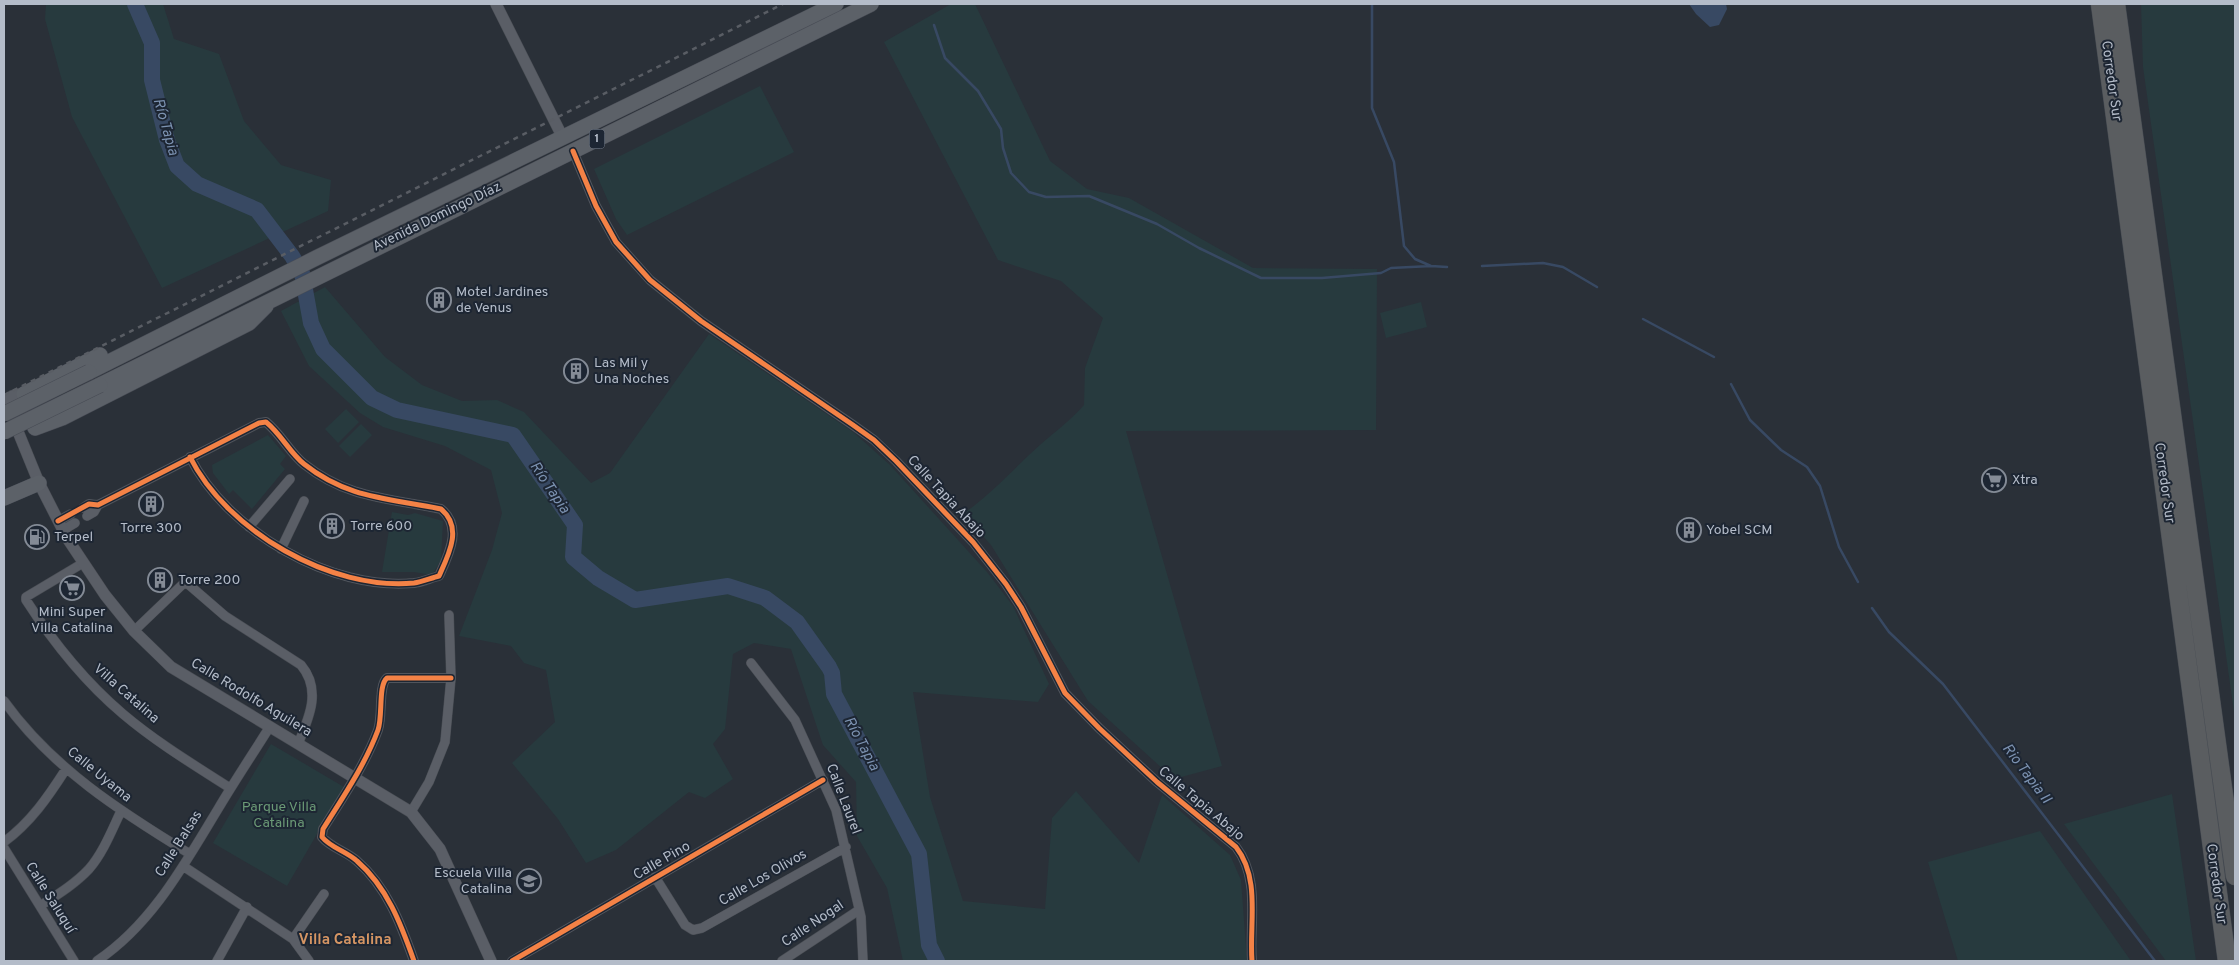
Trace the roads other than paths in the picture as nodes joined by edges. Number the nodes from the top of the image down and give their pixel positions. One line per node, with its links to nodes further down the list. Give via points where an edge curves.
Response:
1 (496, 4): 5 (street)
2 (836, 4): 5 (main road, Avenida Domingo Díaz / 1)
3 (871, 4): 6 (main road, Avenida Domingo Díaz / 1)
4 (2109, 9): 45 (highway, Corredor Sur); 62 (highway, Corredor Sur)
5 (562, 138): 7 (main road, Avenida Domingo Díaz / 1)
6 (573, 151): 8 (main road, Avenida Domingo Díaz / 1); 61 (street, Calle Tapia Abajo, via 596,206 631,261 688,312 874,440 896,461 973,542 1006,584 1022,607 1064,693 1156,782 1236,847 1244,857 1252,895)
7 (270, 281): 9 (main road, via 228,290); 11 (main road, Avenida Domingo Díaz, bridge)
8 (277, 296): 13 (main road, via 249,323 62,418); 14 (main road, Avenida Domingo Díaz, bridge, via 100,384)
9 (24, 394): 10 (street, via 14,395); 13 (street, via 37,401 40,408)
10 (4, 403)
11 (4, 414)
12 (4, 424): 14 (street)
13 (35, 428): 14 (street)
14 (11, 435): 17 (street, Calle Rodolfo Aguilera)
15 (190, 457): 20 (street, via 98,505 89,504); 24 (street, via 209,488); 25 (street, via 266,422 302,463 342,489 440,509 452,522 452,548 440,576 415,583 381,583 330,571)
16 (290, 479): 24 (street)
17 (39, 483): 18 (main road); 23 (street, Calle Rodolfo Aguilera)
18 (4, 498)
19 (304, 501): 25 (street)
20 (85, 512)
21 (71, 514): 23 (street)
22 (75, 523): 23 (street)
23 (61, 526): 26 (street, Calle Rodolfo Aguilera)
24 (249, 527): 25 (street)
25 (281, 548)
26 (83, 563): 28 (street, Calle Rodolfo Aguilera); 37 (street, Villa Catalina, via 25,598 58,647 123,714)
27 (449, 616): 30 (street)
28 (134, 631): 32 (street, Calle Rodolfo Aguilera, via 171,667); 33 (street, via 183,584 188,584 225,616 301,664 307,672 312,705)
29 (752, 662): 36 (street, Calle Laurel, via 795,720)
30 (451, 678): 35 (street, via 387,678 383,681 379,728); 39 (street, via 445,742 429,782)
31 (4, 701): 34 (street, Calle Uyama)
32 (269, 728): 33 (street, Calle Rodolfo Aguilera); 37 (street, Calle Balsas)
33 (298, 744): 35 (street, Calle Rodolfo Aguilera)
34 (66, 769): 38 (street, Calle Uyama); 40 (street, via 39,810)
35 (354, 778): 39 (street, Calle Rodolfo Aguilera); 56 (street, via 322,836 327,843 355,859 378,885 394,909)
36 (823, 780): 41 (street, Calle Laurel); 46 (street, Calle Pino)
37 (230, 788): 43 (street, Calle Balsas)
38 (121, 811): 43 (street, Calle Uyama); 48 (street, via 90,868)
39 (410, 812): 57 (street, Calle Rodolfo Aguilera, via 440,849)
40 (4, 842)
41 (846, 846): 46 (street, Calle Los Olivos, via 702,928 693,930 685,925); 50 (street, Calle Laurel)
42 (4, 848): 48 (street, Calle Saluquí)
43 (190, 854): 44 (street, Calle Balsas)
44 (183, 866): 49 (street); 53 (street, Calle Balsas, via 144,921)
45 (2235, 876)
46 (655, 877): 58 (street, Calle Pino)
47 (324, 894): 51 (street)
48 (40, 906): 52 (street, Calle Saluquí)
49 (247, 907): 51 (street); 54 (street)
50 (859, 910): 59 (street, Calle Nogal); 60 (street, Calle Laurel)
51 (293, 939): 55 (street)
52 (74, 961)
53 (97, 961)
54 (217, 961)
55 (308, 961)
56 (414, 961)
57 (490, 961)
58 (512, 961)
59 (782, 961)
60 (863, 961)
61 (1252, 961)
62 (2227, 961)

